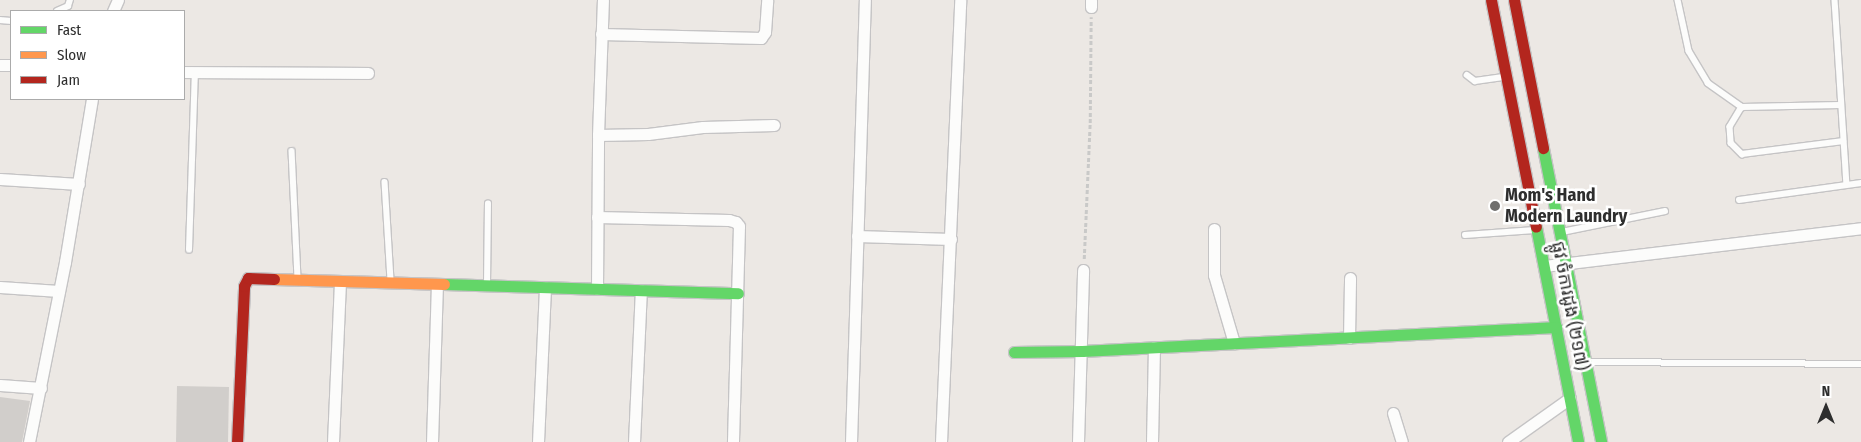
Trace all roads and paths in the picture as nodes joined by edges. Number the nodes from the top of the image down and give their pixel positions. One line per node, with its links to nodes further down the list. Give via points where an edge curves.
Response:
1 (70, 0): 11 (lane, via 68,6)
2 (603, 0): 12 (street)
3 (766, 0): 12 (street, via 766,32 761,38)
4 (865, 0): 37 (street)
5 (960, 0): 39 (street)
6 (1491, 0): 16 (street, ផ្លូវ ចំការដូង (២១៧))
7 (1514, 0): 36 (street, ផ្លូវ ចំការដូង (២១៧))
8 (1678, 0): 19 (lane, via 1688,51 1708,83)
9 (1835, 0): 18 (lane)
10 (1091, 4): 43 (path, via 1090,123)
11 (59, 10)
12 (601, 34): 21 (street)
13 (190, 72): 14 (street); 40 (lane)
14 (368, 74)
15 (1467, 75): 16 (lane, via 1475,81)
16 (1506, 77): 35 (street, ផ្លូវ ចំការដូង (២១៧))
17 (92, 100): 27 (street)
18 (1840, 104): 19 (lane); 22 (lane)
19 (1742, 107): 22 (lane, via 1730,127 1731,143 1742,154)
20 (774, 125): 21 (street)
21 (598, 135): 32 (street)
22 (1843, 141): 28 (lane)
23 (292, 151): 45 (lane)
24 (0, 179): 27 (street)
25 (385, 182): 47 (lane)
26 (1861, 183): 28 (lane)
27 (79, 184): 54 (street)
28 (1847, 184): 29 (lane)
29 (1738, 200)
30 (488, 204): 49 (lane)
31 (1666, 212): 36 (lane)
32 (597, 217): 52 (street); 55 (street, via 736,222 739,226)
33 (1861, 228): 41 (street)
34 (1214, 229): 58 (street, via 1214,275)
35 (1537, 230): 38 (lane); 42 (street, ផ្លូវ ចំការដូង (២១៧))
36 (1561, 232): 41 (street, ផ្លូវ ចំការដូង (២១៧))
37 (857, 236): 39 (street); 75 (street)
38 (1465, 236)
39 (951, 239): 76 (street)
40 (189, 250)
41 (1567, 263): 42 (street); 62 (street, ផ្លូវ ចំការដូង (២១៧))
42 (1544, 266): 56 (street, ផ្លូវ ចំការដូង (២១៧))
43 (1083, 270): 60 (street)
44 (1350, 278): 57 (street)
45 (298, 279): 46 (street); 69 (street, via 248,278 244,286)
46 (340, 281): 47 (street); 70 (street)
47 (391, 282): 48 (street)
48 (437, 284): 49 (street); 71 (street)
49 (487, 285): 51 (street)
50 (0, 287): 54 (street)
51 (545, 287): 52 (street); 72 (street)
52 (597, 289): 53 (street)
53 (641, 290): 55 (street); 73 (street)
54 (59, 292): 65 (street)
55 (738, 293): 74 (street)
56 (1556, 327): 57 (street); 66 (street, ផ្លូវ ចំការដូង (២១៧))
57 (1349, 338): 58 (street)
58 (1234, 343): 59 (street)
59 (1154, 347): 60 (street); 78 (street)
60 (1082, 350): 61 (street); 77 (street)
61 (1014, 352)
62 (1586, 362): 63 (lane); 82 (street, ផ្លូវ ចំការដូង (២១៧))
63 (1861, 364)
64 (0, 385): 65 (street)
65 (41, 388): 68 (street)
66 (1570, 398): 80 (street); 81 (street, ផ្លូវ ចំការដូង (២១៧))
67 (1393, 413): 79 (street)
68 (29, 442)
69 (237, 442)
70 (333, 442)
71 (432, 442)
72 (538, 442)
73 (634, 442)
74 (733, 442)
75 (851, 442)
76 (941, 442)
77 (1078, 442)
78 (1152, 442)
79 (1402, 442)
80 (1508, 442)
81 (1578, 442)
82 (1601, 442)

